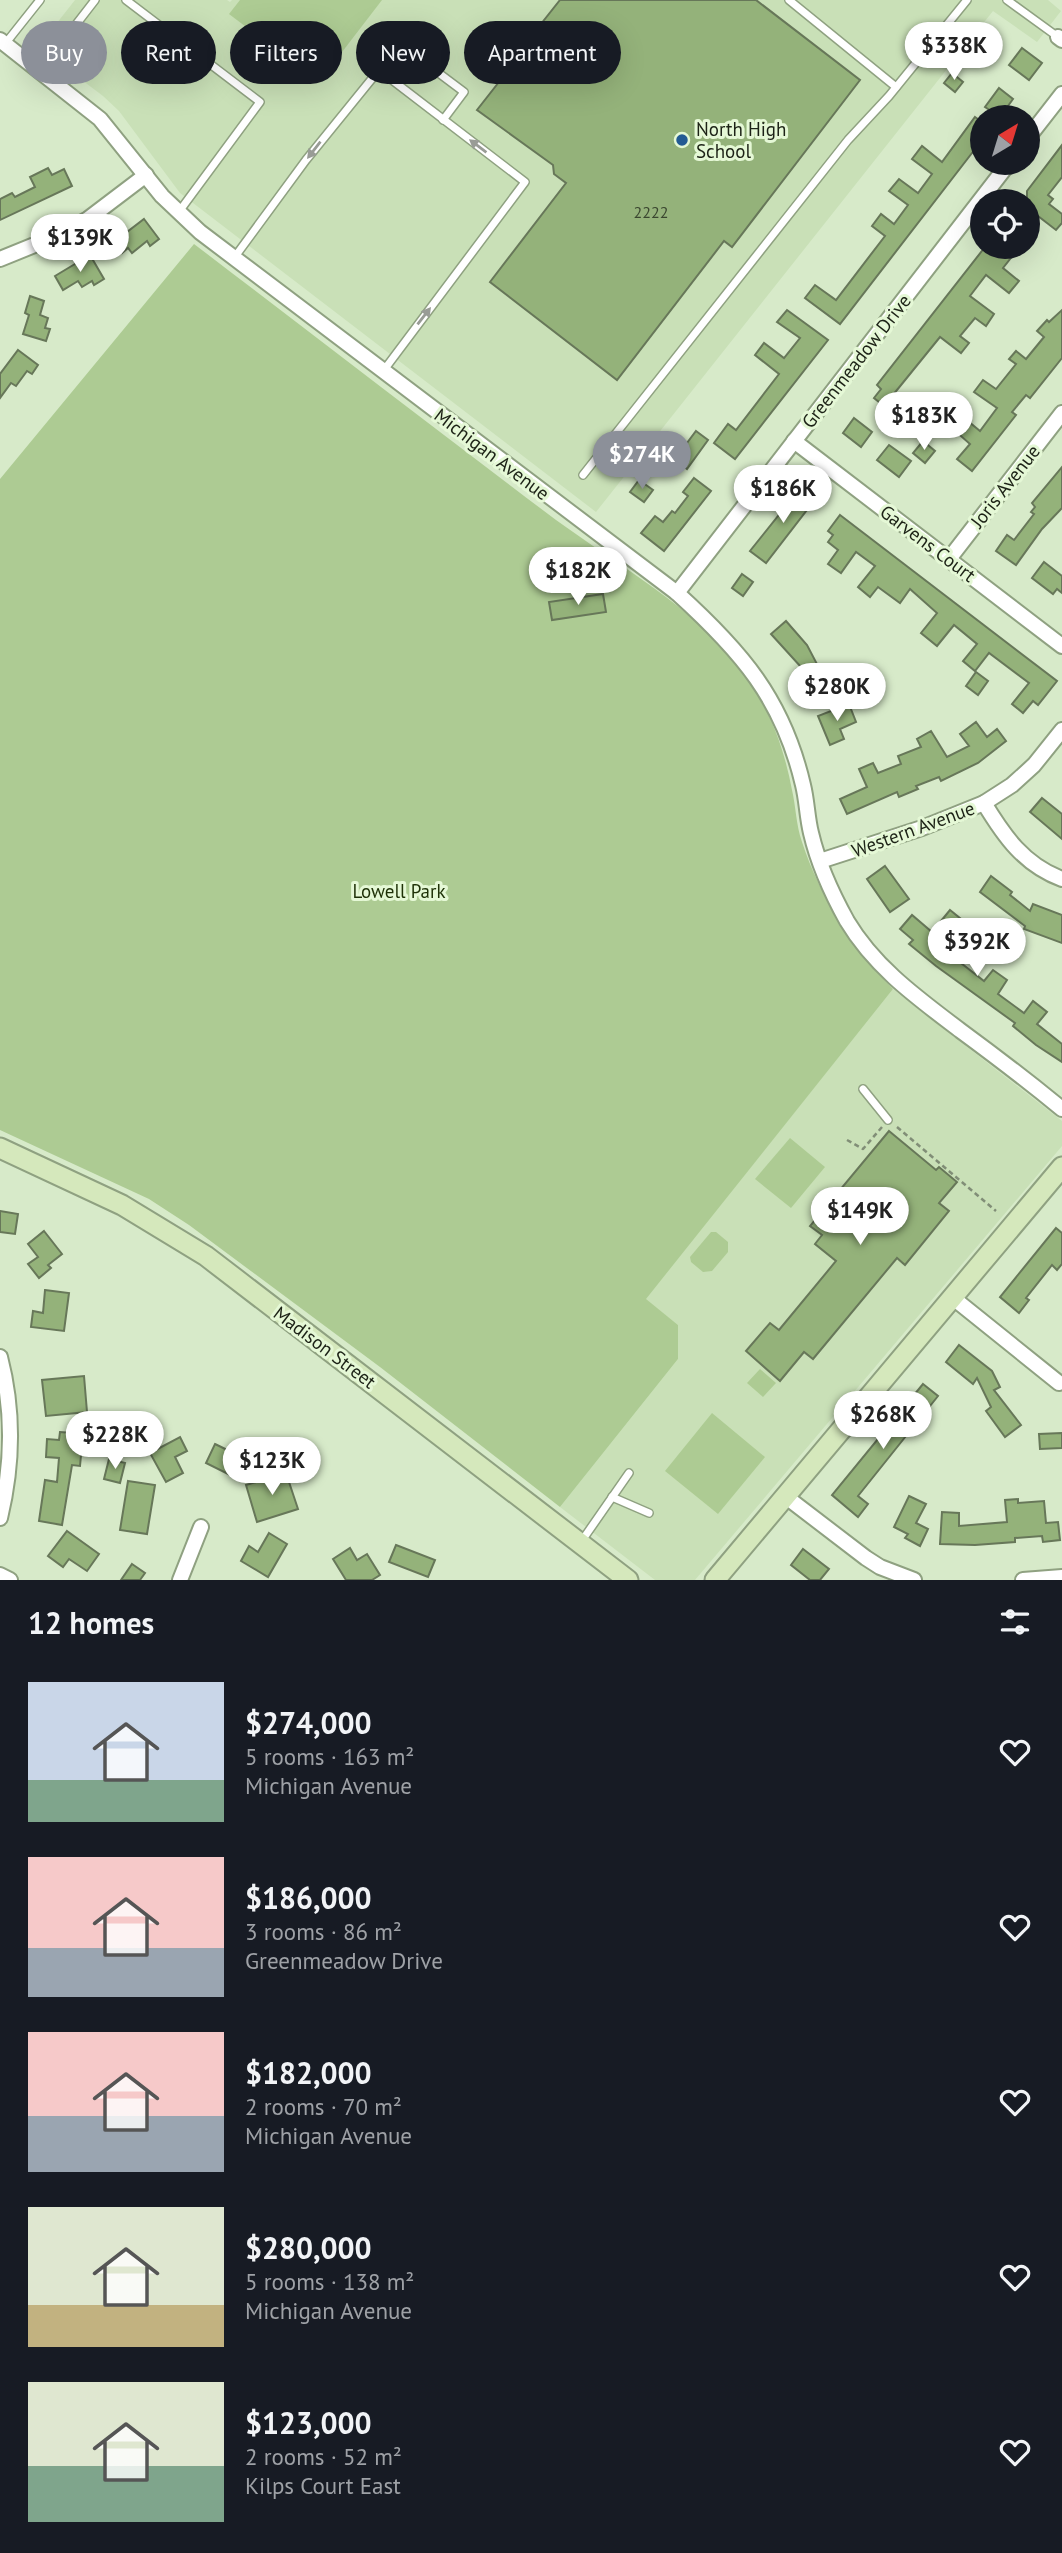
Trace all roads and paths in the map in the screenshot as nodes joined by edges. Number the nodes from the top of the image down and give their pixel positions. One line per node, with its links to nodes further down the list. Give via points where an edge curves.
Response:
1 (95, 0): 7 (lane)
2 (126, 0): 21 (lane, via 260,102)
3 (789, 0): 15 (lane)
4 (967, 0): 15 (lane)
5 (1007, 0): 8 (lane)
6 (34, 2): 9 (lane)
7 (79, 21)
8 (1060, 39)
9 (3, 42): 10 (street, Michigan Avenue)
10 (21, 56)
11 (450, 82): 17 (lane, via 464,92)
12 (56, 84): 19 (street, Michigan Avenue, via 100,119)
13 (368, 84): 22 (lane, one-way to 22)
14 (397, 84): 17 (lane)
15 (897, 87): 27 (lane, via 848,140)
16 (1062, 94): 18 (street)
17 (443, 120): 24 (lane, one-way to 17, via 525,182)
18 (1040, 122)
19 (146, 175): 21 (street, Michigan Avenue); 23 (street, via 64,233)
20 (1000, 175): 26 (street, Greenmeadow Drive)
21 (178, 213): 22 (street, Michigan Avenue)
22 (234, 258): 24 (street, Michigan Avenue)
23 (0, 259)
24 (383, 371): 29 (street, Michigan Avenue)
25 (1062, 413): 28 (street, Joris Avenue)
26 (794, 441): 28 (street, Garvens Court); 29 (street, Greenmeadow Drive)
27 (583, 475)
28 (949, 559): 30 (street, Garvens Court)
29 (677, 593): 33 (street, Michigan Avenue, via 735,649 773,703 792,748)
30 (1062, 646)
31 (1062, 730): 32 (street, Western Avenue, via 1034,765)
32 (984, 803): 33 (street, Western Avenue); 34 (street, via 1013,846 1049,874)
33 (820, 861): 36 (street, Michigan Avenue, via 849,924 892,977)
34 (1062, 878)
35 (863, 1089): 37 (lane)
36 (1062, 1109)
37 (888, 1119): 38 (path, via 863,1149); 41 (path)
38 (847, 1140)
39 (0, 1148): 51 (street, Madison Street, via 122,1205 188,1244)
40 (1062, 1167): 42 (street)
41 (996, 1211)
42 (952, 1297): 44 (street); 46 (street)
43 (0, 1357): 49 (street, via 11,1434)
44 (1059, 1384)
45 (629, 1473): 47 (lane)
46 (785, 1496): 57 (street); 58 (street, via 866,1558)
47 (612, 1497): 48 (lane); 51 (lane)
48 (649, 1513)
49 (0, 1518)
50 (201, 1527): 55 (street)
51 (580, 1543): 56 (street, Madison Street)
52 (0, 1576): 54 (street)
53 (1062, 1577): 59 (street)
54 (10, 1580)
55 (180, 1580)
56 (628, 1580)
57 (715, 1580)
58 (914, 1580)
59 (1023, 1580)

